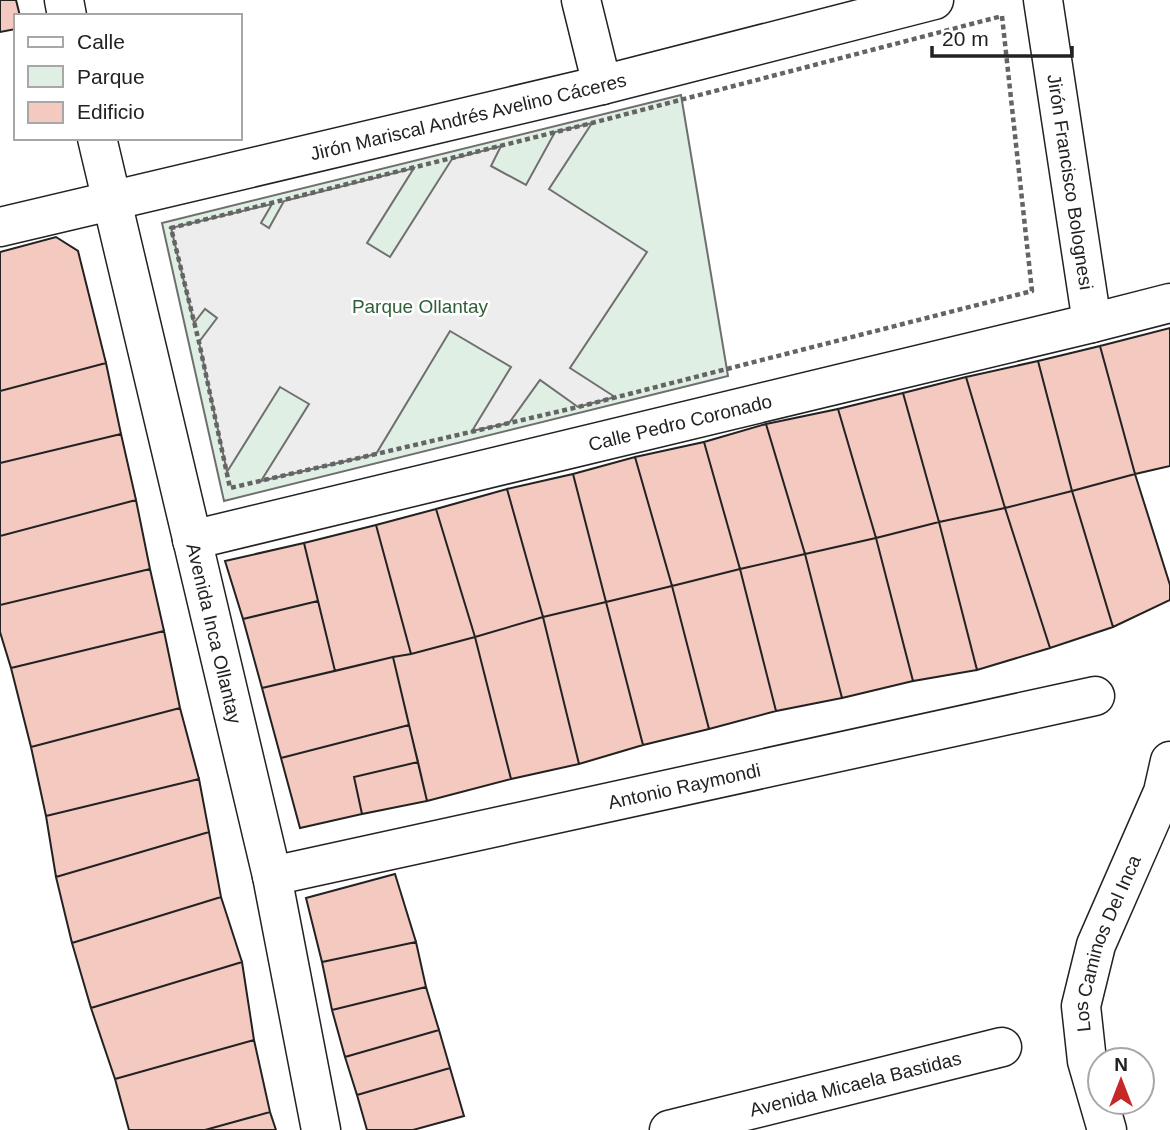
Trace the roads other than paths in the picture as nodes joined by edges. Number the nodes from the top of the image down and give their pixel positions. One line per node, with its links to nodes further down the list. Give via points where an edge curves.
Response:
1 (581, 0): 4 (street)
2 (934, 0): 4 (street, Jirón Mariscal Andrés Avelino Cáceres)
3 (1043, 0): 9 (street, Jirón Francisco Bolognesi)
4 (602, 85): 6 (street, Jirón Mariscal Andrés Avelino Cáceres)
5 (97, 140): 6 (street, Avenida Inca Ollantay)
6 (112, 201): 7 (street, Jirón Mariscal Andrés Avelino Cáceres); 10 (street, Avenida Inca Ollantay)
7 (0, 227)
8 (1170, 303): 9 (street, Calle Pedro Coronado)
9 (1092, 323): 10 (street, Calle Pedro Coronado)
10 (192, 540): 13 (street, Avenida Inca Ollantay)
11 (1095, 696): 13 (street, Antonio Raymondi)
12 (1170, 761): 17 (street, Los Caminos Del Inca, via 1163,792 1096,946 1081,1006 1087,1060)
13 (271, 876): 15 (street, Avenida Inca Ollantay)
14 (1002, 1047): 16 (street, Avenida Micaela Bastidas)
15 (321, 1130)
16 (668, 1130)
17 (1107, 1130)

